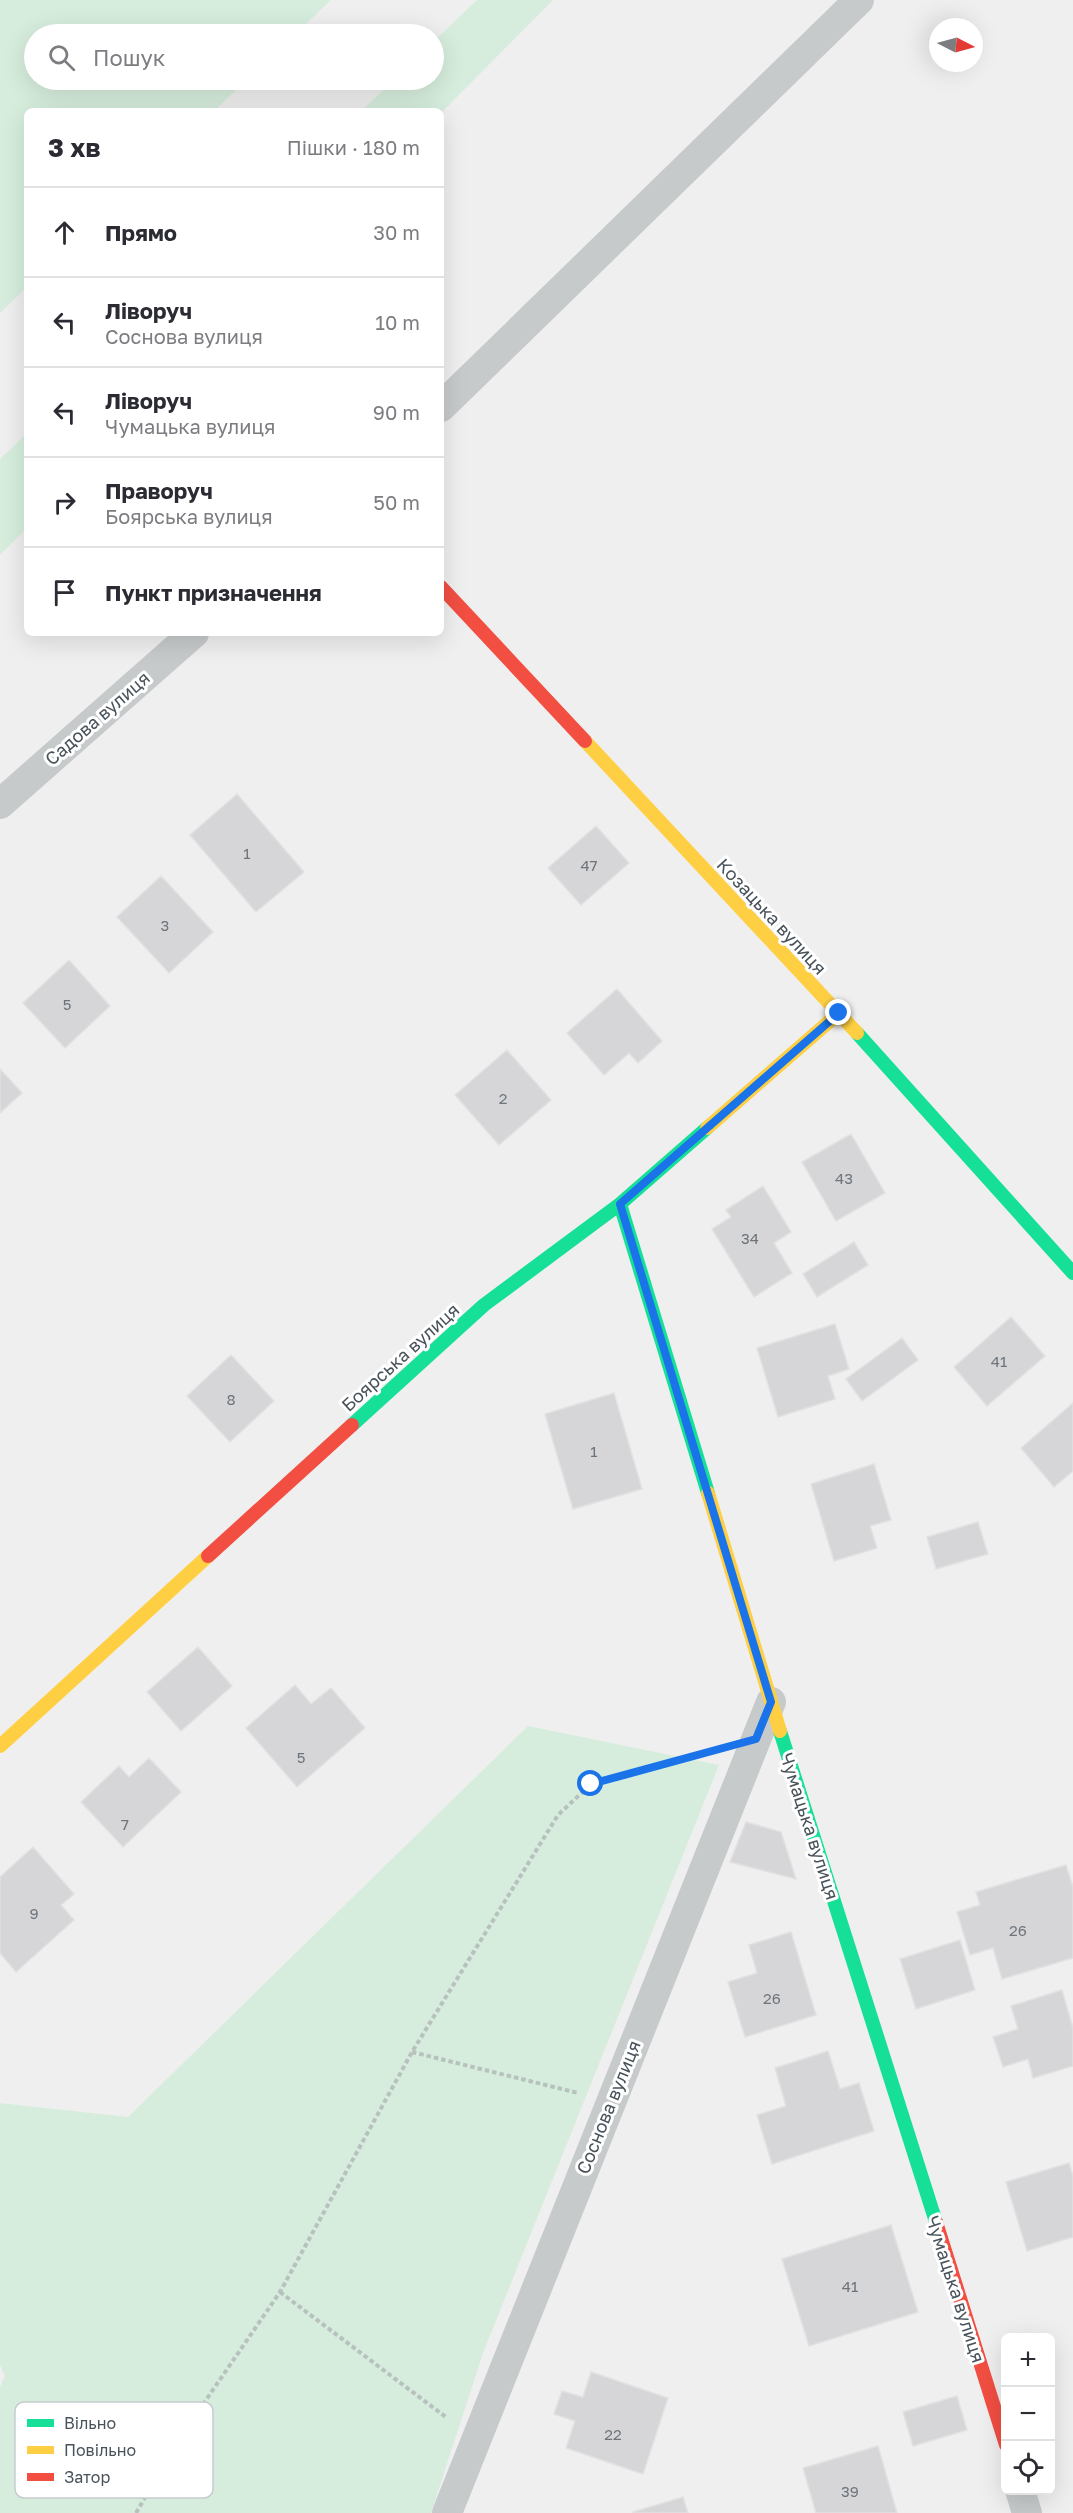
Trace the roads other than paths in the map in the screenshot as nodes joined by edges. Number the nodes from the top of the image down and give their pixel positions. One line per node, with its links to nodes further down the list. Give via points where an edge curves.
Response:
1 (859, 0): 2 (street)
2 (444, 404)
3 (444, 590): 6 (street, Козацька вулиця)
4 (191, 636): 5 (street, Садова вулиця)
5 (0, 804)
6 (839, 1013): 7 (street, Боярська вулиця); 8 (street, Козацька вулиця)
7 (620, 1204): 9 (street, Чумацька вулиця); 10 (street, Боярська вулиця, via 484,1305)
8 (1073, 1273)
9 (771, 1702): 11 (street, Чумацька вулиця); 13 (street, Соснова вулиця)
10 (0, 1746)
11 (1004, 2441)
12 (1022, 2495): 14 (street)
13 (447, 2513)
14 (1027, 2513)

